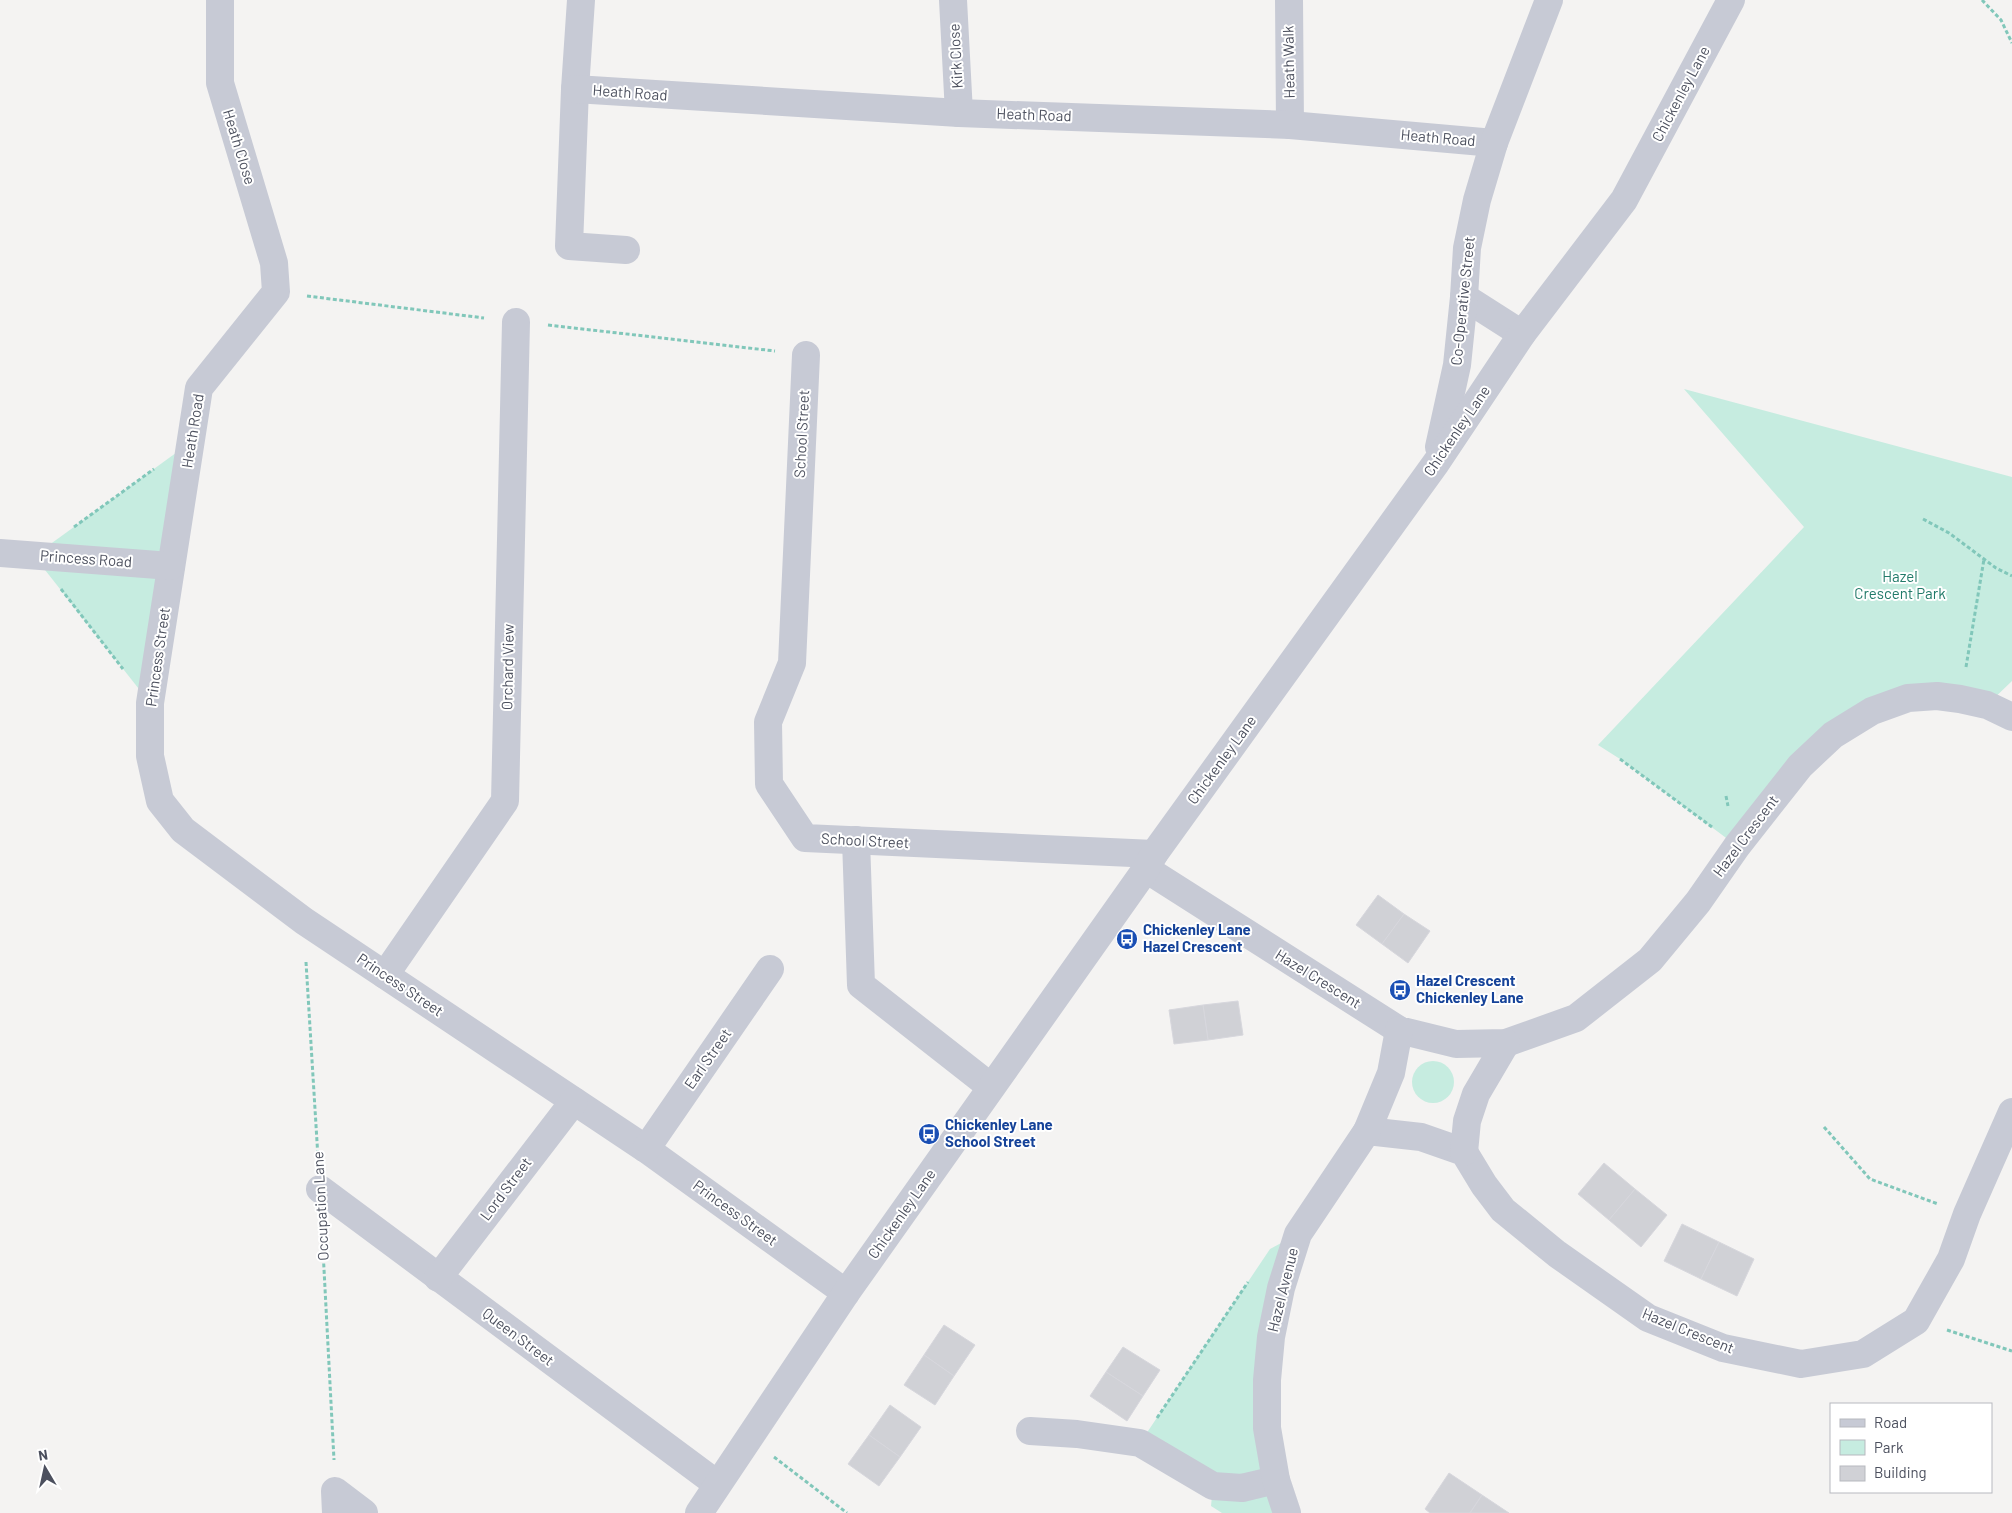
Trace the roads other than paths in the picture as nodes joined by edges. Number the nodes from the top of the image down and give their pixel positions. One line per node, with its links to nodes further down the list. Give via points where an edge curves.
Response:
1 (220, 0): 12 (street, Heath Close, via 220,83 274,263)
2 (581, 0): 7 (street, Heath Road)
3 (953, 0): 8 (street, Kirk Close)
4 (1288, 0): 9 (street, Heath Walk)
5 (1549, 0): 10 (street, Co-Operative Street)
6 (1731, 0): 15 (street, Chickenley Lane, via 1624,200)
7 (574, 89): 8 (street, Heath Road); 11 (street, Heath Road, via 568,246)
8 (959, 113): 9 (street, Heath Road)
9 (1290, 124): 10 (street, Heath Road)
10 (1494, 143): 13 (street, Co-Operative Street, via 1467,248)
11 (626, 250)
12 (276, 292): 19 (street, Heath Road, via 199,388)
13 (1464, 297): 15 (street); 17 (street, Co-Operative Street, via 1457,365)
14 (516, 322): 24 (street, Orchard View, via 504,801)
15 (1522, 334): 17 (street, Chickenley Lane)
16 (806, 355): 21 (street, School Street, via 792,663 768,722 768,784 805,838)
17 (1436, 463): 22 (street, Chickenley Lane)
18 (0, 553): 19 (street, Princess Road)
19 (171, 566): 24 (street, Princess Street, via 150,703 150,756 160,802 183,830 304,921)
20 (2012, 717): 26 (street, Hazel Crescent, via 1987,705 1960,699 1937,696 1908,698 1872,712 1833,735 1800,766 1650,960 1576,1018)
21 (856, 840): 22 (street, School Street); 27 (street, via 861,985)
22 (1150, 861): 25 (street, Hazel Crescent); 27 (street, Chickenley Lane)
23 (770, 969): 31 (street, Earl Street)
24 (385, 975): 28 (street, Princess Street)
25 (1398, 1030): 26 (street, Hazel Crescent, via 1456,1044); 30 (street, Hazel Avenue, via 1391,1073)
26 (1506, 1043): 32 (street, via 1476,1094 1467,1121)
27 (991, 1087): 35 (street, Chickenley Lane)
28 (574, 1101): 31 (street, Princess Street); 34 (street, Lord Street)
29 (2012, 1112): 32 (street, Hazel Crescent, via 1951,1259 1916,1320 1863,1354 1802,1364 1723,1348 1648,1318 1557,1254 1503,1210)
30 (1367, 1131): 32 (street, via 1421,1137); 37 (street, Hazel Avenue, via 1298,1234 1281,1288 1271,1337 1267,1380 1267,1428)
31 (646, 1150): 35 (street, Princess Street)
32 (1464, 1152)
33 (320, 1189): 34 (street, Queen Street)
34 (438, 1278): 38 (street, Queen Street)
35 (846, 1292): 38 (street, Chickenley Lane)
36 (1030, 1431): 37 (street, via 1140,1443 1213,1486 1242,1488)
37 (1276, 1480): 42 (street, Hazel Avenue)
38 (717, 1484): 41 (street, Chickenley Lane)
39 (336, 1502): 40 (street)
40 (364, 1513)
41 (699, 1513)
42 (1287, 1513)

